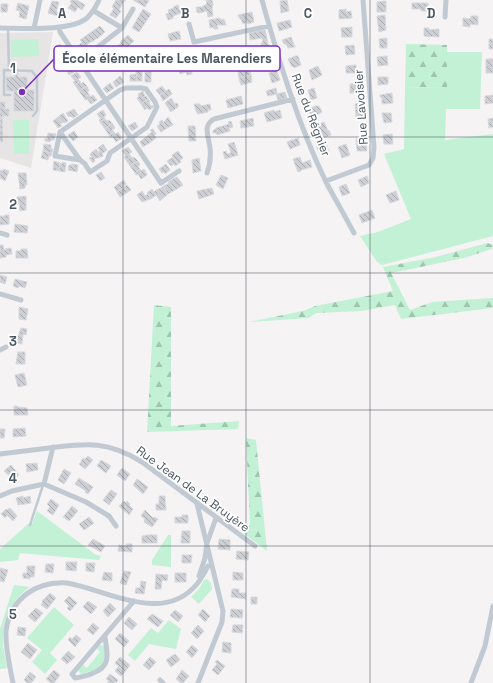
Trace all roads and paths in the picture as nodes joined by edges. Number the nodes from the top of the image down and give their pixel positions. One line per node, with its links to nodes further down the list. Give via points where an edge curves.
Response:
1 (40, 0): 13 (street)
2 (99, 0): 7 (street)
3 (262, 0): 10 (street, Rue du Régnier)
4 (363, 0): 27 (street, Rue Lavoisier, via 373,158 369,165)
5 (446, 0): 8 (street)
6 (133, 9): 15 (street)
7 (94, 10): 14 (street, via 86,19); 15 (street)
8 (446, 17)
9 (189, 24): 10 (street, via 194,42)
10 (269, 26): 19 (street, Rue du Régnier)
11 (0, 28): 12 (street)
12 (8, 28): 13 (street); 17 (lane)
13 (34, 28): 14 (street)
14 (59, 28): 20 (street)
15 (122, 28): 16 (street)
16 (94, 50)
17 (9, 70): 18 (lane, via 4,70 4,95); 21 (lane, via 32,70 35,74 37,111)
18 (10, 95)
19 (293, 99): 26 (street, via 209,122 206,126 210,148); 27 (street, Rue du Régnier)
20 (104, 101): 22 (street); 23 (street); 23 (street, via 120,90 142,88 146,89 156,102 157,107 147,127)
21 (33, 116)
22 (60, 132): 24 (street); 24 (street, via 55,156)
23 (131, 138): 24 (street, via 110,153 108,161 90,172); 25 (street, via 160,182)
24 (80, 160)
25 (179, 171)
26 (207, 173)
27 (326, 181): 29 (street, Rue du Régnier)
28 (0, 233): 30 (street)
29 (354, 233)
30 (7, 235)
31 (0, 294): 32 (street)
32 (21, 300)
33 (6, 347): 34 (street)
34 (0, 350)
35 (53, 447): 36 (street, Rue Jean de La Bruyère); 37 (street); 39 (street, Rue Jean de La Bruyère, via 100,445 127,453)
36 (0, 454)
37 (44, 484): 38 (street); 41 (lane); 42 (street, via 86,502 109,516)
38 (0, 496)
39 (197, 504): 40 (street, Rue Jean de La Bruyère); 43 (street)
40 (216, 518): 43 (street); 44 (street, Rue Jean de La Bruyère)
41 (30, 525)
42 (116, 526)
43 (207, 543): 45 (street); 45 (street)
44 (255, 546)
45 (208, 564): 46 (street, via 197,584 181,598 165,604); 50 (street, via 223,612 222,622)
46 (134, 601): 48 (street); 49 (street, via 67,583 56,582 32,589 17,604 6,631)
47 (493, 606): 51 (street, via 485,646)
48 (105, 636): 48 (street, via 72,674 75,678 100,670 106,665 108,654)
49 (13, 683)
50 (198, 683)
51 (471, 683)

